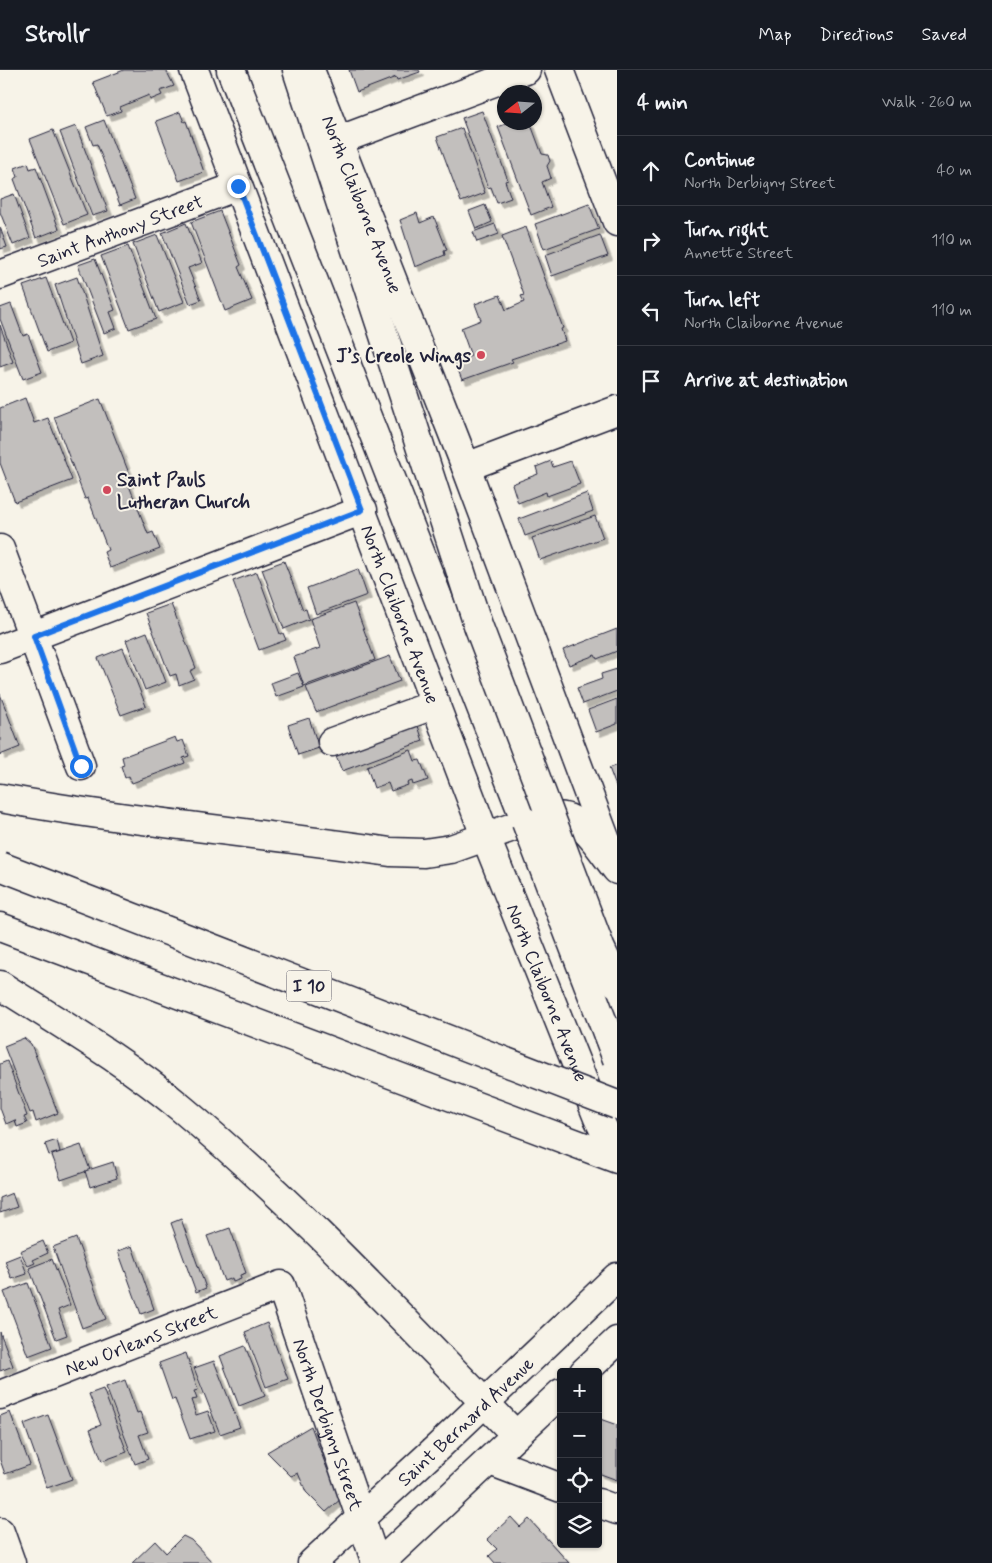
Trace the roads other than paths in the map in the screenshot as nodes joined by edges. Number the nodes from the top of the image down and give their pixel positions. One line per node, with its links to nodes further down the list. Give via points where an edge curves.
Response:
1 (194, 70): 8 (main road, North Claiborne Avenue)
2 (297, 70): 25 (main road, bridge, via 478,625)
3 (310, 70): 7 (main road, North Claiborne Avenue)
4 (526, 70): 7 (main road)
5 (559, 70): 9 (main road)
6 (235, 78): 27 (main road, bridge)
7 (337, 141): 12 (main road, North Claiborne Avenue)
8 (238, 186): 10 (main road, Saint Anthony Street); 13 (main road, North Claiborne Avenue)
9 (617, 222)
10 (0, 275)
11 (617, 410): 12 (main road)
12 (466, 467): 23 (main road, North Claiborne Avenue)
13 (362, 510): 15 (main road); 17 (main road, North Claiborne Avenue)
14 (0, 549): 15 (main road)
15 (34, 636): 16 (main road); 19 (main road)
16 (0, 649)
17 (436, 704): 18 (main road); 21 (main road, North Claiborne Avenue)
18 (332, 742)
19 (81, 766)
20 (0, 798): 21 (main road, via 182,827 390,852 424,853)
21 (486, 838): 23 (main road, via 544,816 568,818 581,826); 29 (main road, North Claiborne Avenue)
22 (0, 866): 28 (main road, I 10, bridge)
23 (617, 870)
24 (0, 927): 29 (main road)
25 (617, 984)
26 (0, 985): 36 (main road, via 138,1075 181,1108 291,1207)
27 (617, 1059)
28 (617, 1105)
29 (617, 1158)
30 (617, 1277): 36 (main road, Saint Bernard Avenue)
31 (281, 1286): 34 (main road, New Orleans Street); 42 (main road, North Derbigny Street)
32 (617, 1341): 33 (main road)
33 (588, 1368)
34 (0, 1395)
35 (557, 1397): 37 (main road)
36 (484, 1404): 37 (main road); 42 (main road, Saint Bernard Avenue)
37 (516, 1435): 38 (main road)
38 (490, 1461): 39 (main road); 47 (main road)
39 (557, 1486)
40 (602, 1504): 41 (main road)
41 (617, 1510)
42 (360, 1517): 45 (main road, Saint Bernard Avenue); 46 (main road, North Derbigny Street)
43 (0, 1532): 44 (main road)
44 (12, 1563)
45 (312, 1563)
46 (376, 1563)
47 (380, 1563)

